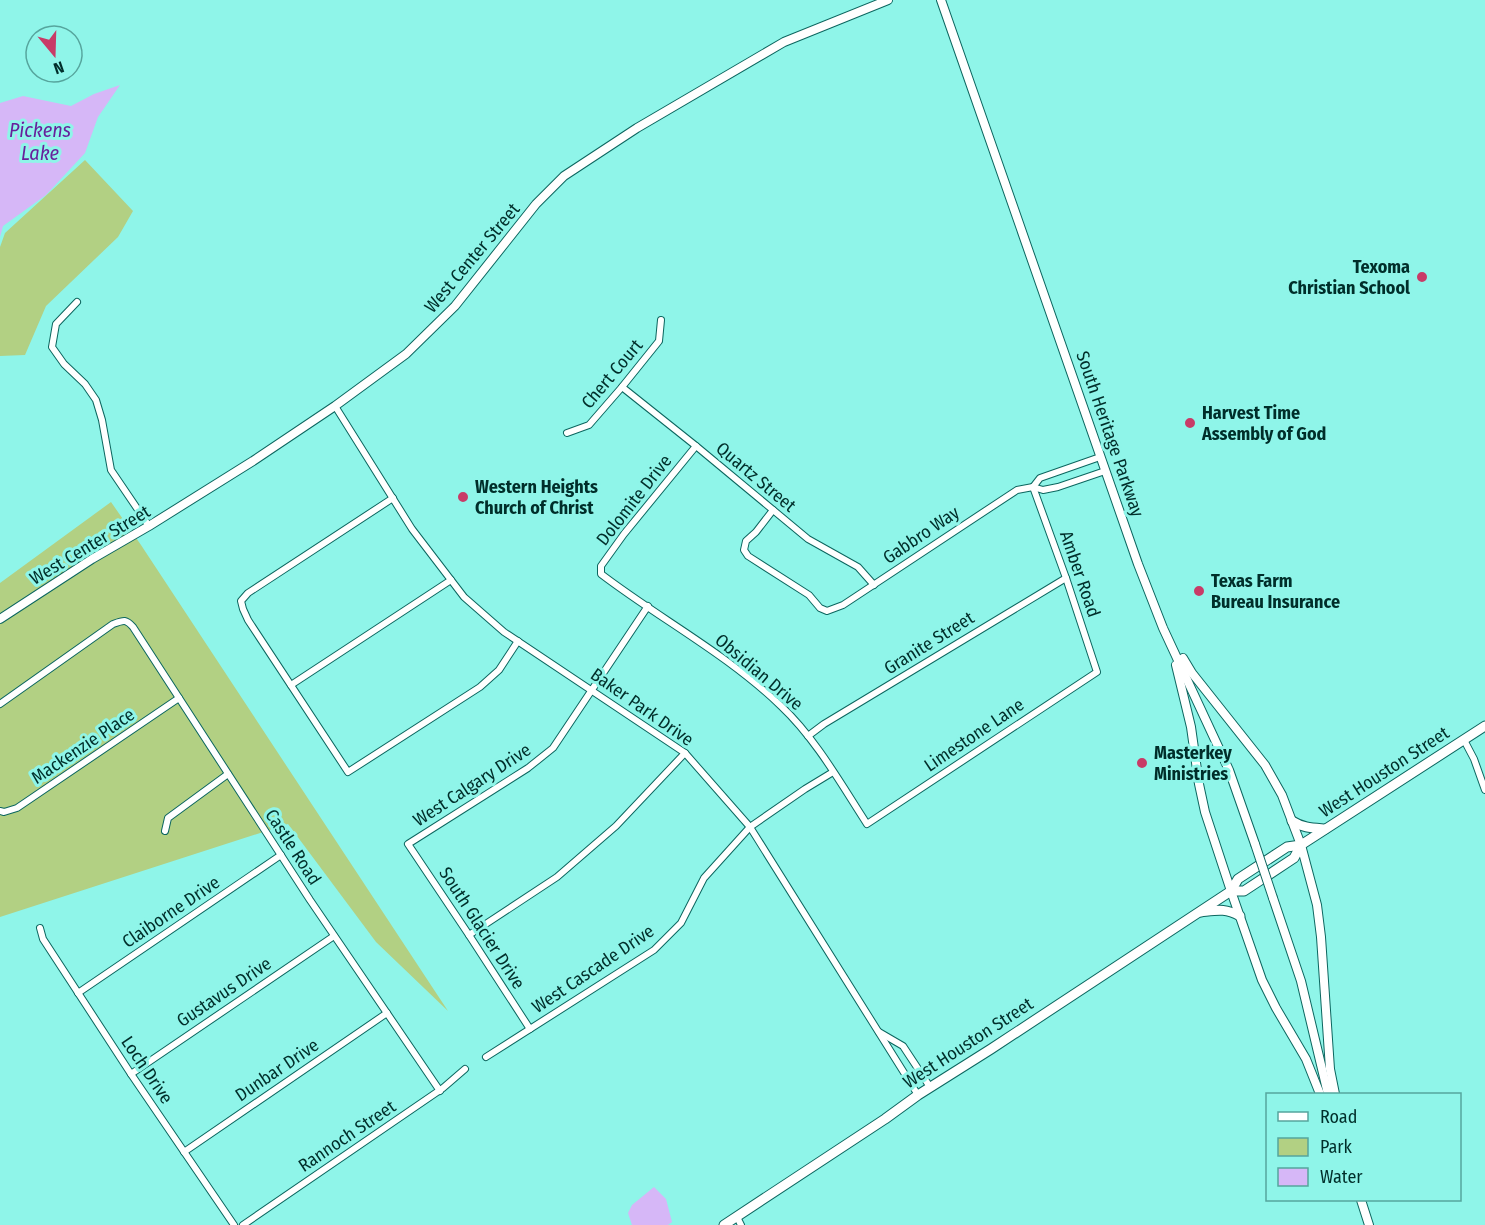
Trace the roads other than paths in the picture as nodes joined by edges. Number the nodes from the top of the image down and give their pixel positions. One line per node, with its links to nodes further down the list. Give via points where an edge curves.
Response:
1 (888, 0): 6 (street, West Center Street, via 783,42 564,176 536,204 455,306 406,354)
2 (941, 0): 9 (main road, South Heritage Parkway)
3 (77, 302): 14 (street, via 56,324 52,347 96,400 111,470)
4 (661, 320): 5 (street, Chert Court, via 659,341)
5 (622, 387): 7 (street, Chert Court, via 589,425); 8 (street, Quartz Street)
6 (335, 406): 12 (street, Baker Park Drive); 14 (street, West Center Street)
7 (567, 433)
8 (696, 446): 13 (street, Quartz Street); 15 (street, Dolomite Drive, via 624,534 601,567)
9 (1100, 457): 10 (main road, South Heritage Parkway); 11 (street, Gabbro Way, via 1040,478)
10 (1105, 471): 11 (street, Gabbro Way, via 1058,487); 21 (main road, South Heritage Parkway)
11 (1033, 487): 16 (street, Amber Road); 18 (street, Gabbro Way, via 1017,490)
12 (393, 498): 17 (street, Baker Park Drive); 24 (street, via 241,601 248,620)
13 (773, 510): 18 (street, Quartz Street, via 808,539 858,567); 18 (street, Gabbro Way, via 746,541 744,550 748,556 827,611)
14 (149, 526): 20 (street, West Center Street)
15 (601, 574): 19 (street, Obsidian Drive)
16 (1066, 578): 23 (street, Amber Road); 29 (street, Granite Street)
17 (451, 580): 22 (street, Baker Park Drive, via 464,597); 24 (street)
18 (873, 585)
19 (648, 606): 25 (street, West Calgary Drive); 29 (street, Obsidian Drive, via 757,685)
20 (0, 619)
21 (1163, 628): 36 (main road, via 1192,673 1265,765); 44 (main road, via 1185,699 1205,812); 60 (main road, South Heritage Parkway, bridge, via 1229,770 1255,843 1301,981)
22 (518, 641): 24 (street, via 499,670 480,687 348,772); 25 (street, Baker Park Drive)
23 (1096, 672): 37 (street, Limestone Lane)
24 (291, 685)
25 (592, 690): 31 (street, Baker Park Drive); 41 (street, West Calgary Drive, via 553,748)
26 (180, 698): 27 (street, Castle Road, via 133,627 123,620); 33 (street, Castle Road); 35 (street, Mackenzie Place, via 17,808)
27 (0, 704)
28 (1485, 726): 30 (main road, West Houston Street)
29 (808, 736): 32 (street, Obsidian Drive)
30 (1464, 740): 34 (street); 39 (main road, West Houston Street)
31 (685, 753): 38 (street, Baker Park Drive); 48 (street, via 616,826 557,877)
32 (833, 772): 37 (street, Obsidian Drive); 38 (street, West Cascade Drive)
33 (228, 774): 40 (street, via 168,818); 43 (street, Castle Road)
34 (1485, 790)
35 (0, 811)
36 (1293, 821): 39 (main road, via 1307,828); 42 (main road)
37 (867, 824)
38 (750, 827): 52 (street, West Cascade Drive, via 704,878 681,923 654,950); 53 (street, Baker Park Drive)
39 (1325, 829): 42 (main road, West Houston Street)
40 (165, 831)
41 (408, 844): 48 (street, South Glacier Drive)
42 (1301, 845): 44 (main road, West Houston Street, via 1287,847 1238,879); 61 (main road, via 1317,905)
43 (281, 855): 49 (street, Castle Road); 50 (street, Claiborne Drive)
44 (1231, 891): 45 (main road, West Houston Street); 46 (main road)
45 (1199, 912): 46 (main road, via 1223,909); 57 (main road, West Houston Street)
46 (1240, 916): 59 (main road, via 1262,980 1306,1059)
47 (40, 928): 50 (street, Loch Drive)
48 (469, 934): 52 (street, South Glacier Drive)
49 (334, 936): 51 (street, Castle Road); 56 (street, Gustavus Drive)
50 (78, 993): 56 (street, Loch Drive)
51 (387, 1013): 58 (street, Castle Road); 63 (street, Dunbar Drive)
52 (530, 1029): 54 (street, West Cascade Drive)
53 (878, 1032): 57 (street, via 903,1046); 62 (street, Baker Park Drive)
54 (486, 1057)
55 (465, 1069): 58 (street, Rannoch Street)
56 (131, 1074): 63 (street, Loch Drive)
57 (930, 1088): 62 (main road, West Houston Street)
58 (440, 1091): 67 (street, Rannoch Street)
59 (1319, 1093)
60 (1328, 1093)
61 (1335, 1093)
62 (918, 1095): 65 (main road, West Houston Street)
63 (184, 1152): 66 (street, Loch Drive)
64 (1361, 1201): 69 (main road)
65 (739, 1221): 68 (main road, West Houston Street)
66 (234, 1225)
67 (243, 1225)
68 (724, 1225)
69 (1369, 1225)

